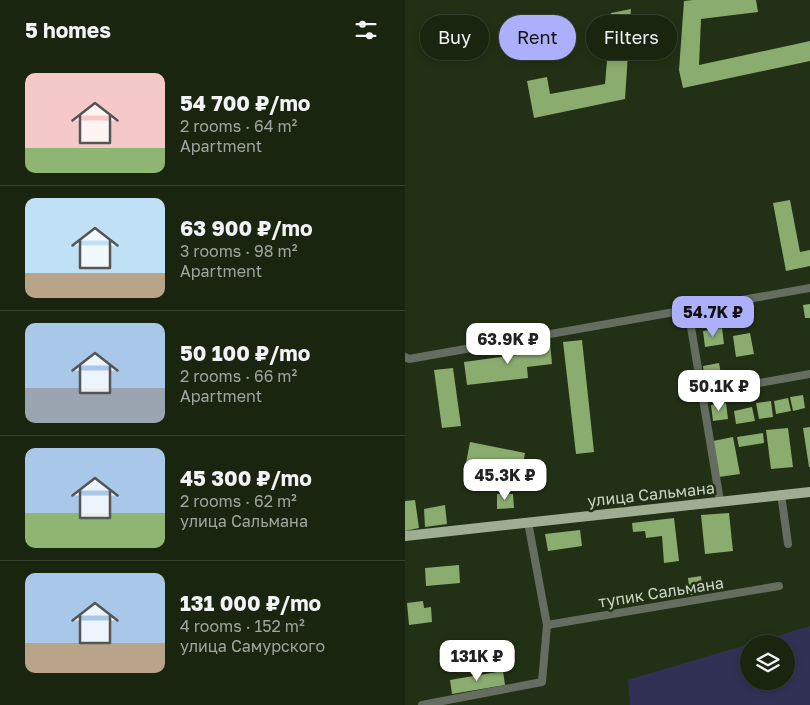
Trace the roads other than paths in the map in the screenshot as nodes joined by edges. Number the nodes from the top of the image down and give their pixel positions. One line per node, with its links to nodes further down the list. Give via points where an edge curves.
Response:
1 (810, 288): 2 (street)
2 (688, 309): 3 (street, via 409,359); 5 (street)
3 (405, 357)
4 (810, 374): 5 (street)
5 (702, 393): 8 (street)
6 (810, 492): 7 (main road, улица Сальмана)
7 (781, 494): 8 (main road, улица Сальмана); 11 (street)
8 (720, 501): 9 (main road, улица Сальмана)
9 (528, 522): 10 (main road, улица Сальмана); 13 (street)
10 (405, 536)
11 (788, 544)
12 (779, 586): 13 (street, тупик Сальмана)
13 (547, 625): 14 (street, via 542,682)
14 (473, 695): 15 (street); 16 (street)
15 (422, 705)
16 (474, 705)

